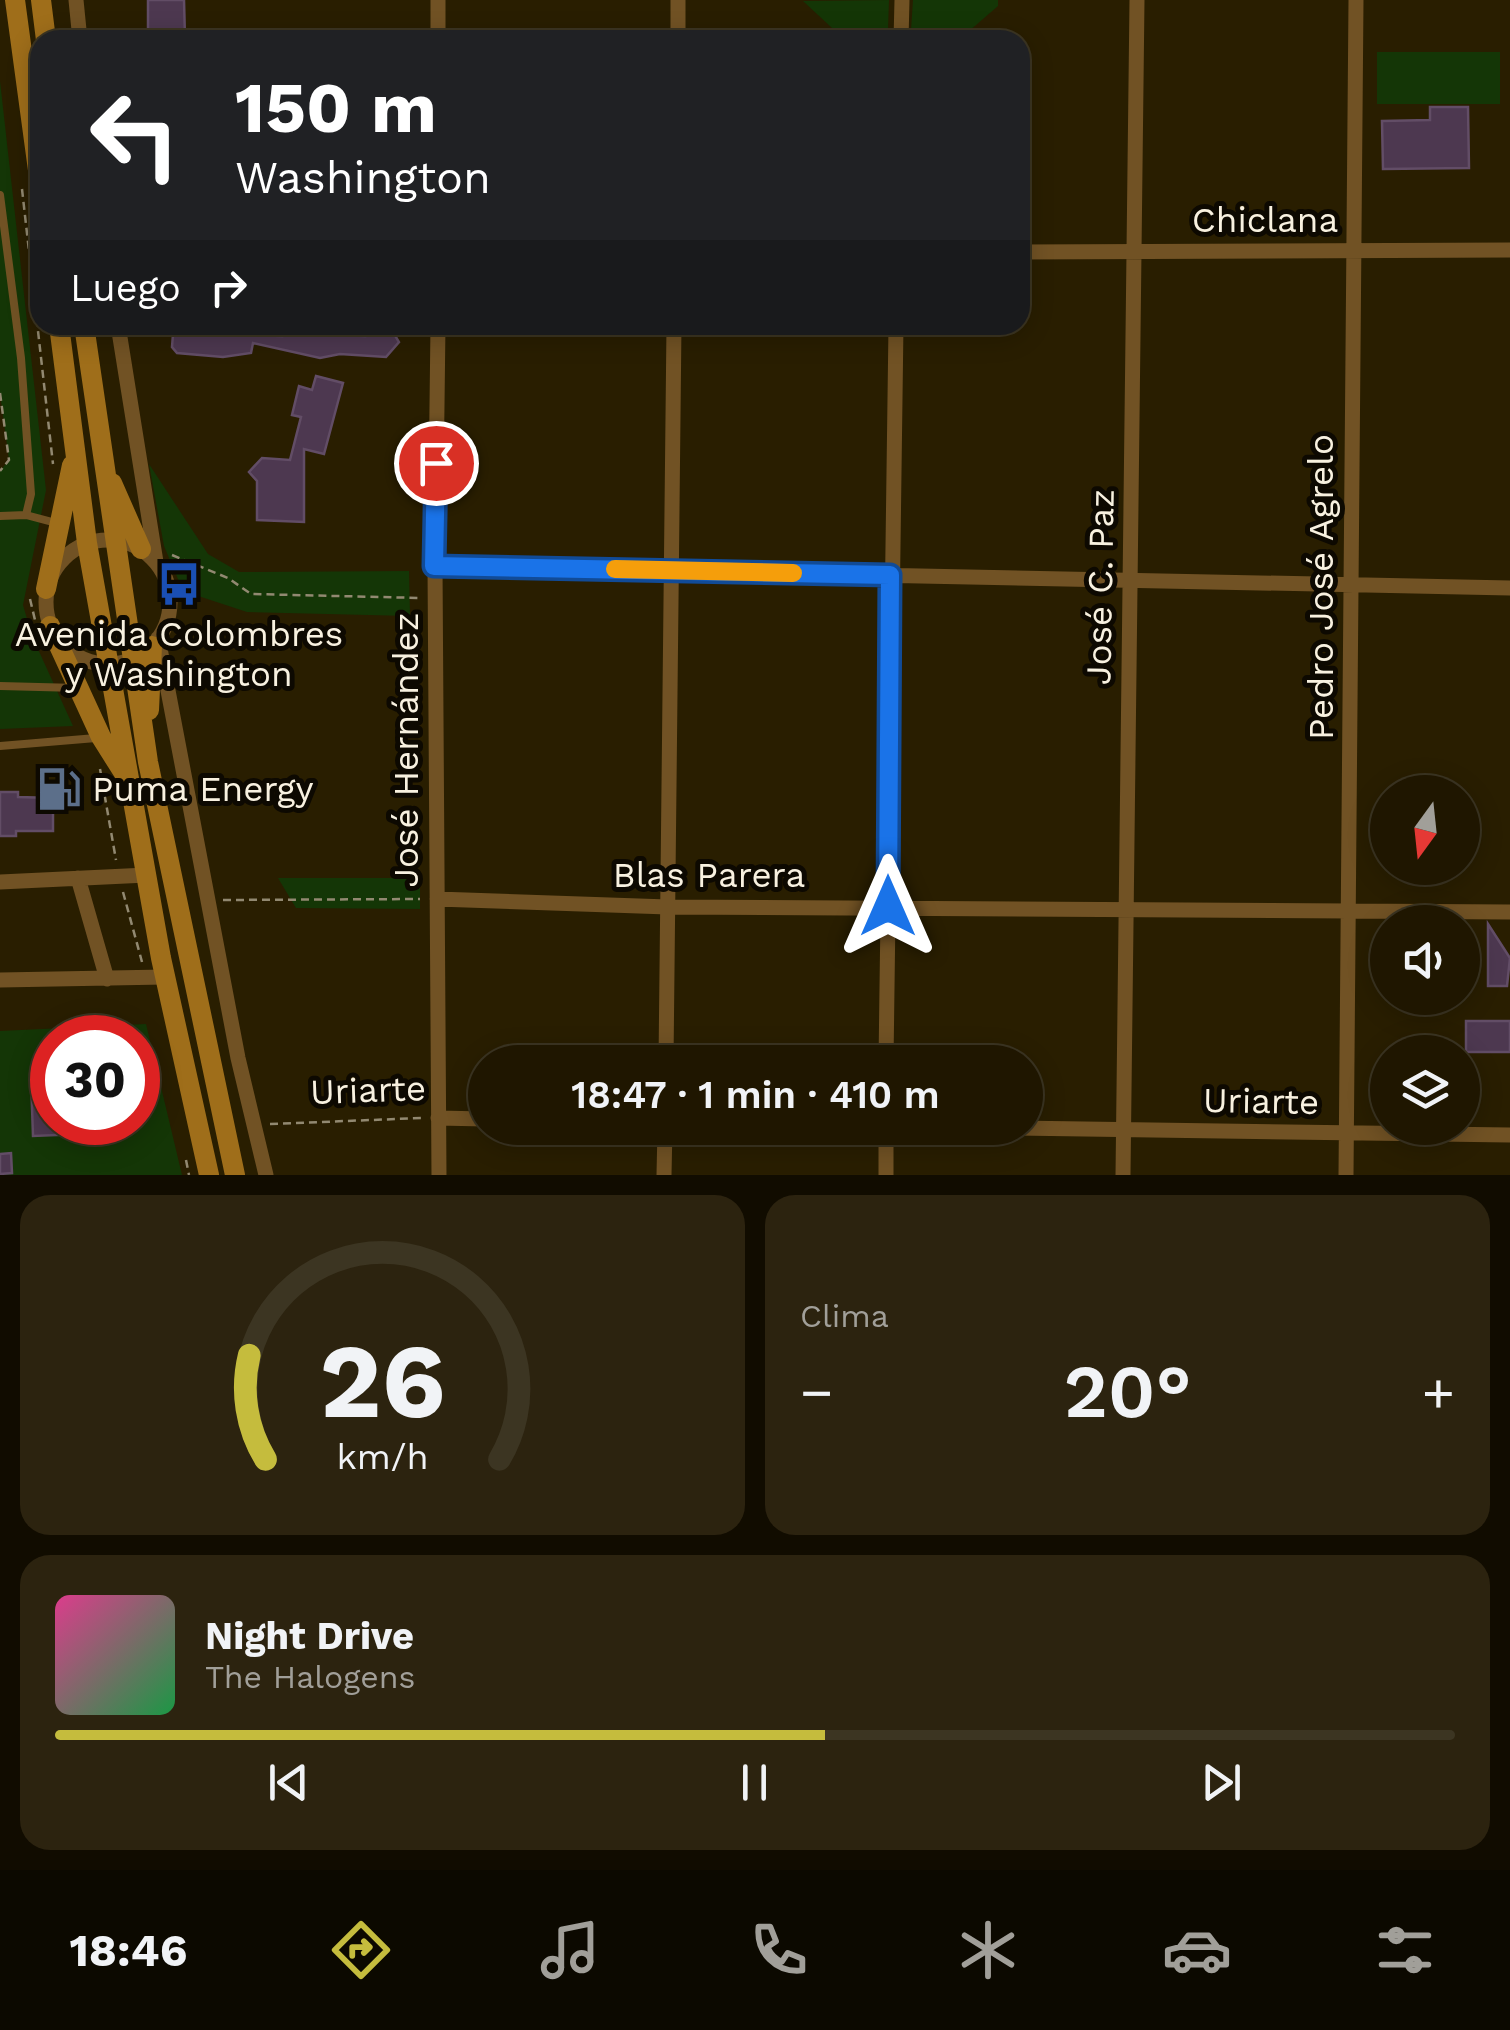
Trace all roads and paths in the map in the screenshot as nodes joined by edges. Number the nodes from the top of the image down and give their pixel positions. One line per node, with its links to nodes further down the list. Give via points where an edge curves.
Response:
1 (14, 0): 14 (main road)
2 (41, 0): 9 (main road)
3 (76, 0): 10 (street)
4 (438, 0): 11 (street)
5 (678, 0): 12 (street)
6 (902, 0): 13 (street)
7 (1137, 0): 18 (street, José C. Paz)
8 (1356, 0): 16 (street, Pedro José Agrelo)
9 (45, 30)
10 (79, 30)
11 (438, 30)
12 (678, 30)
13 (901, 30)
14 (30, 173)
15 (0, 195): 33 (lane, via 21,358)
16 (1354, 250): 17 (street, Chiclana); 18 (street, Chiclana); 42 (street, Pedro José Agrelo)
17 (1510, 250)
18 (1134, 251): 19 (street, Chiclana); 41 (street, José C. Paz)
19 (1030, 252)
20 (43, 335): 30 (path)
21 (60, 335): 28 (main road)
22 (85, 335): 29 (main road)
23 (120, 335): 37 (street)
24 (438, 335): 38 (street, José Hernández)
25 (674, 335): 39 (street)
26 (896, 335): 40 (street)
27 (0, 393): 31 (path, via 9,460)
28 (76, 444): 34 (main road); 36 (main road)
29 (102, 461): 35 (main road); 37 (main road)
30 (53, 470)
31 (0, 471)
32 (0, 516): 33 (lane)
33 (26, 516): 34 (lane)
34 (60, 524): 44 (main road)
35 (113, 540): 36 (street); 37 (street); 48 (main road)
36 (87, 543): 44 (street, via 61,561); 49 (main road)
37 (154, 554): 45 (path, via 228,578 252,594); 47 (street, via 170,603)
38 (434, 566): 39 (street); 45 (street, José Hernández)
39 (672, 570): 40 (street); 62 (street)
40 (890, 575): 41 (street); 63 (street)
41 (1130, 580): 42 (street); 64 (street, José C. Paz)
42 (1351, 584): 43 (street); 65 (street, Pedro José Agrelo)
43 (1510, 588)
44 (38, 590): 46 (street); 46 (path, via 29,603)
45 (435, 597): 60 (street, José Hernández)
46 (44, 626): 49 (street, via 74,653); 51 (main road)
47 (155, 642): 48 (street); 54 (main road); 61 (street)
48 (132, 659): 49 (street); 54 (main road)
49 (110, 664): 55 (main road)
50 (0, 686): 51 (lane)
51 (78, 688): 52 (main road)
52 (94, 738): 53 (lane); 55 (main road); 57 (path)
53 (0, 746)
54 (148, 762): 84 (main road)
55 (132, 785): 56 (main road)
56 (147, 875): 57 (street); 67 (main road)
57 (119, 876): 58 (street); 67 (path)
58 (78, 878): 59 (street); 68 (street)
59 (0, 882)
60 (437, 899): 61 (path); 62 (street, Blas Parera); 72 (street, José Hernández)
61 (208, 900): 74 (street)
62 (668, 906): 63 (street, Blas Parera); 70 (street)
63 (888, 906): 64 (street, Blas Parera); 71 (street)
64 (1126, 909): 65 (street, Blas Parera); 76 (street, José C. Paz)
65 (1348, 910): 66 (street, Blas Parera); 77 (street, Pedro José Agrelo)
66 (1510, 912)
67 (156, 977): 68 (street); 83 (main road)
68 (108, 979): 69 (street)
69 (0, 980)
70 (666, 1045)
71 (886, 1045)
72 (438, 1118): 73 (street, Uriarte); 74 (path, Uriarte); 86 (street, José Hernández)
73 (468, 1118)
74 (252, 1124): 85 (street)
75 (1043, 1129): 76 (street, Uriarte)
76 (1123, 1130): 77 (street, Uriarte); 89 (street, José C. Paz)
77 (1346, 1132): 78 (street, Uriarte); 90 (street, Pedro José Agrelo)
78 (1510, 1135)
79 (665, 1145): 87 (street)
80 (886, 1145): 88 (street)
81 (186, 1159): 82 (path)
82 (189, 1175)
83 (209, 1175)
84 (236, 1175)
85 (266, 1175)
86 (439, 1175)
87 (664, 1175)
88 (886, 1175)
89 (1122, 1175)
90 (1346, 1175)

